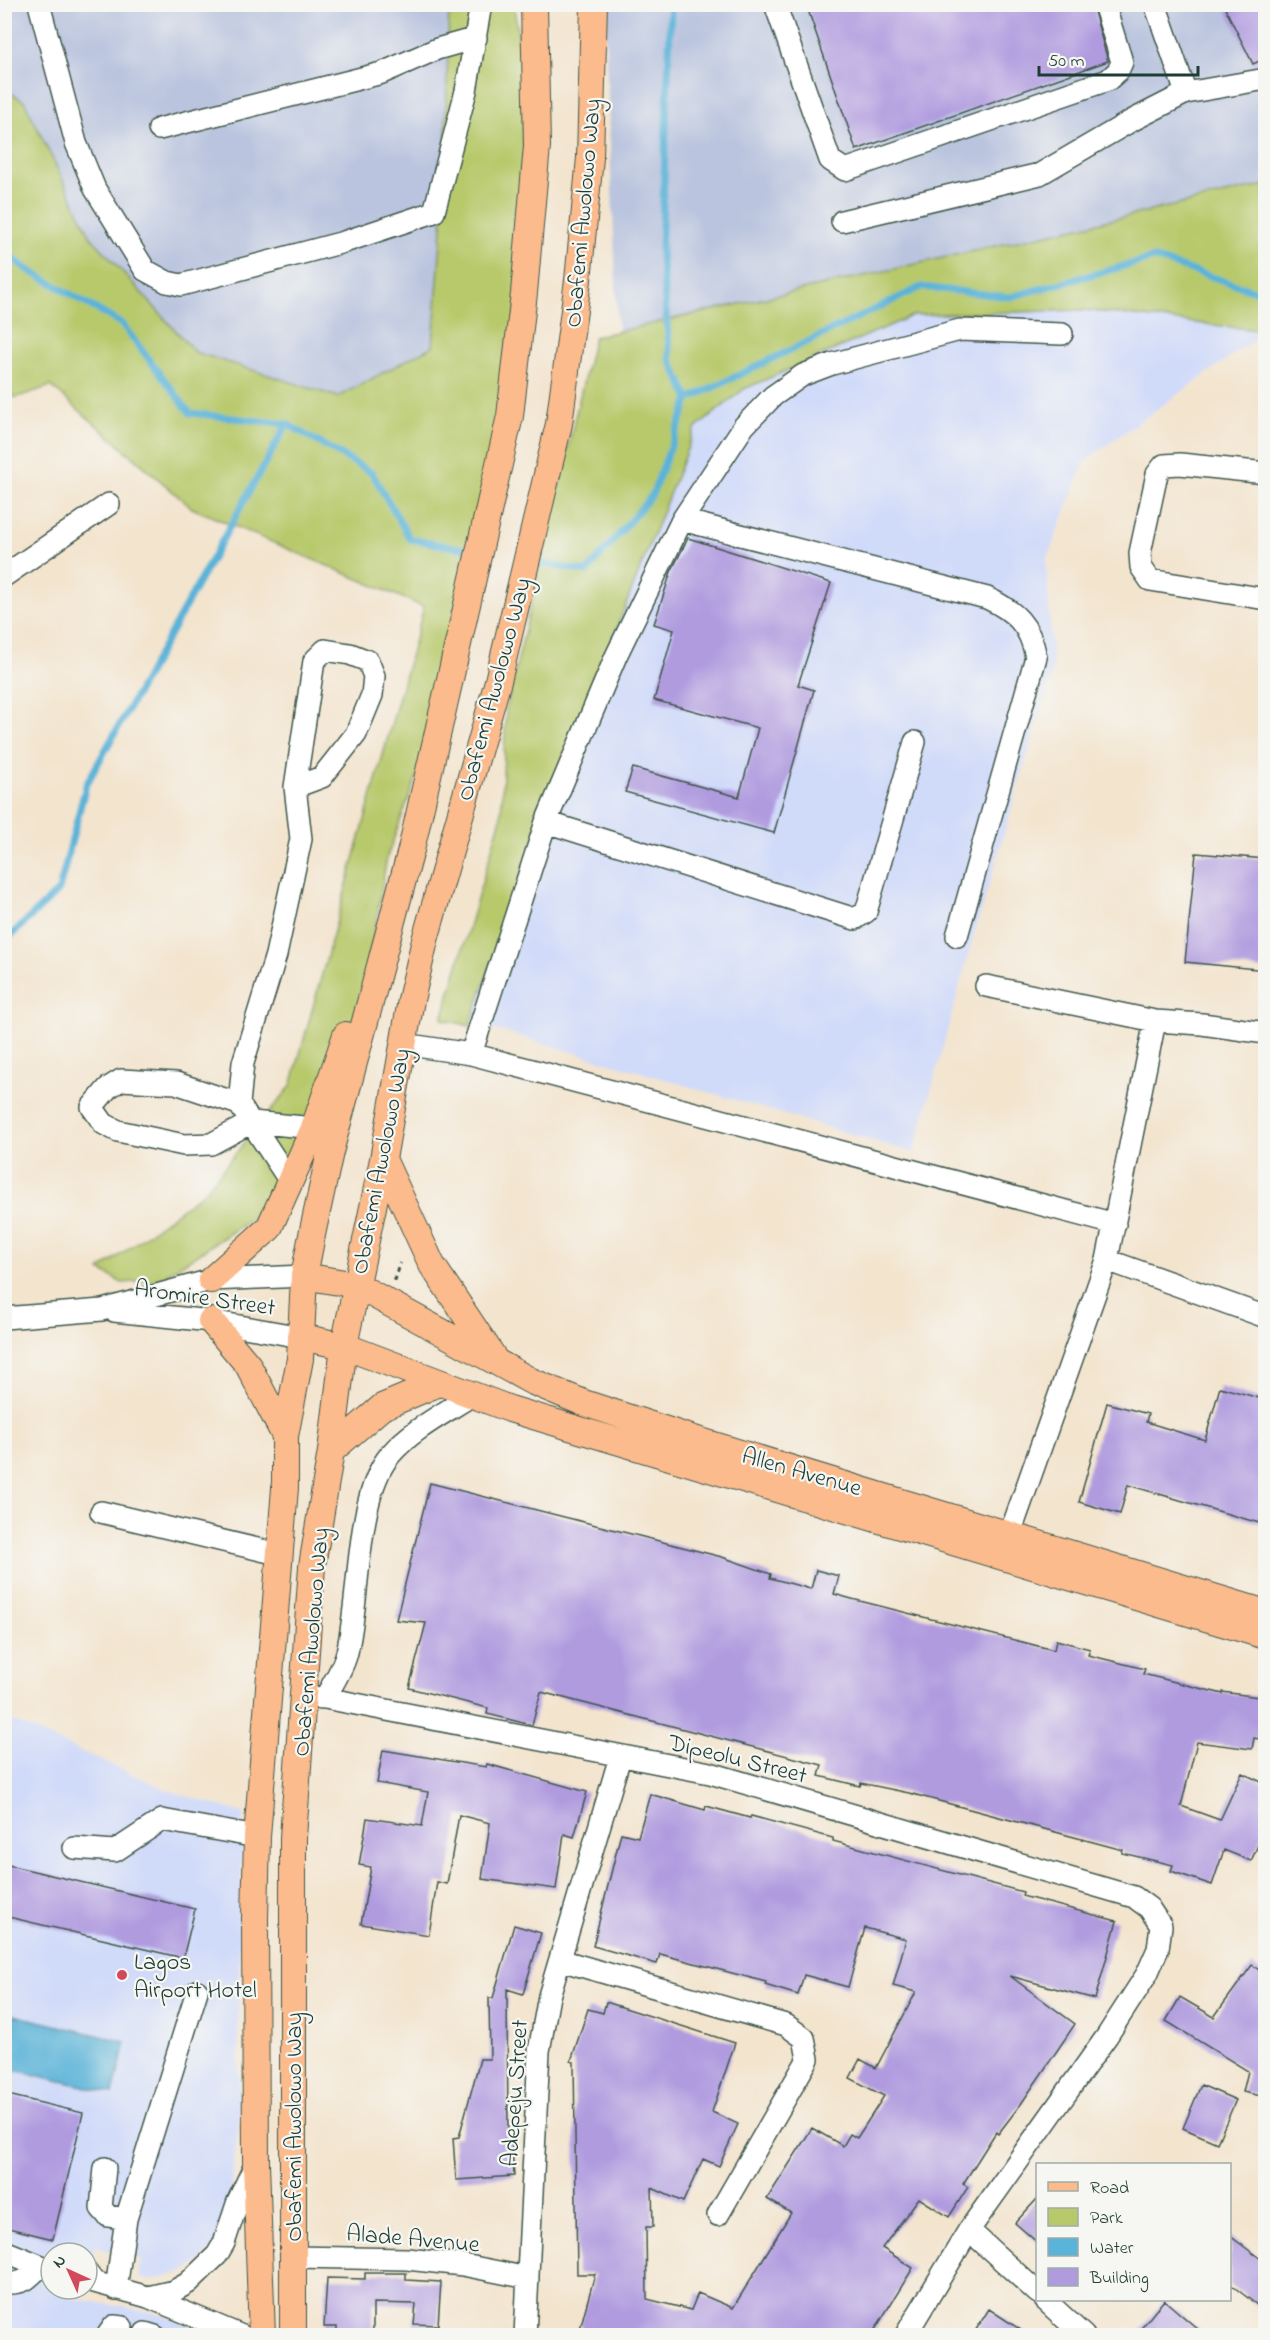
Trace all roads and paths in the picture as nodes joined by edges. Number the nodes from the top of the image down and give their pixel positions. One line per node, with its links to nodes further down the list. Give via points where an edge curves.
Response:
1 (39, 4): 8 (street, via 76,143 95,189 145,270 181,285 344,242 434,212)
2 (481, 4): 8 (street)
3 (534, 4): 22 (main road, Obafemi Awolowo Way, via 537,146 510,416)
4 (594, 4): 27 (main road, Obafemi Awolowo Way, via 590,158 559,424 498,681 424,940)
5 (775, 4): 6 (street, via 830,160 845,170 1108,80 1122,62)
6 (1104, 4)
7 (1155, 4): 10 (street)
8 (476, 38): 11 (street, via 437,49 382,73)
9 (1266, 80): 10 (street)
10 (1186, 93): 12 (street, via 1040,174)
11 (159, 129)
12 (842, 221)
13 (1062, 334): 16 (street, via 960,330 803,375 772,396 744,426)
14 (1266, 473): 18 (street, via 1164,465 1157,474 1140,553 1141,567 1150,580)
15 (109, 504): 17 (street)
16 (682, 520): 21 (street, via 616,656); 23 (street, via 987,598 1023,621 1033,639 1036,657)
17 (4, 576)
18 (1266, 599)
19 (915, 742): 21 (street, via 866,912 855,919)
20 (295, 787): 20 (street, via 322,777 356,734 372,695 374,676 368,661 325,650 314,661); 29 (street, via 300,839 276,955 243,1063)
21 (546, 822): 28 (street)
22 (411, 850): 31 (main road); 36 (main road, Obafemi Awolowo Way, via 330,1152)
23 (957, 936)
24 (986, 986): 25 (street)
25 (1155, 1021): 26 (street); 34 (street)
26 (1266, 1033)
27 (403, 1044): 28 (street); 32 (main road, Obafemi Awolowo Way)
28 (471, 1054): 34 (street)
29 (239, 1104): 30 (street); 30 (street, via 176,1083 121,1080 108,1088 92,1107 104,1124 118,1131 184,1145 211,1144)
30 (252, 1122): 31 (street); 33 (street)
31 (314, 1128): 33 (main road)
32 (383, 1159): 38 (main road, Obafemi Awolowo Way); 45 (main road, via 432,1265)
33 (291, 1183): 37 (main road, via 263,1235)
34 (1115, 1224): 35 (street)
35 (1107, 1260): 40 (street); 51 (street)
36 (304, 1276): 37 (street, Aromire Street); 38 (main road, Allen Avenue); 43 (main road, Obafemi Awolowo Way)
37 (211, 1280): 39 (street, Aromire Street)
38 (356, 1285): 44 (main road, Obafemi Awolowo Way); 45 (main road, Allen Avenue)
39 (102, 1310): 41 (street, Aromire Street); 42 (street, Aromire Street)
40 (1266, 1317)
41 (4, 1318)
42 (211, 1321): 43 (street, Aromire Street); 48 (main road, via 248,1365)
43 (301, 1337): 44 (main road, Allen Avenue); 48 (main road, Obafemi Awolowo Way)
44 (344, 1346): 46 (main road, Allen Avenue); 49 (main road, Obafemi Awolowo Way)
45 (494, 1358): 51 (main road, Allen Avenue, via 531,1381 584,1403)
46 (439, 1383): 47 (main road, Allen Avenue); 49 (main road, via 382,1407)
47 (472, 1395): 54 (main road, Allen Avenue); 55 (street, via 406,1439 389,1456 366,1516 345,1657)
48 (285, 1437): 52 (main road, Obafemi Awolowo Way, via 285,1488)
49 (331, 1451): 55 (main road, Obafemi Awolowo Way, via 312,1566)
50 (101, 1512): 52 (street)
51 (1010, 1534): 53 (main road, Allen Avenue)
52 (278, 1554): 57 (main road, Obafemi Awolowo Way)
53 (1266, 1614)
54 (1266, 1636)
55 (314, 1697): 56 (street, Dipeolu Street); 67 (main road, Obafemi Awolowo Way, via 292,1838)
56 (620, 1757): 59 (street, Adepeju Street); 65 (street, Dipeolu Street, via 710,1773 1134,1897 1149,1908 1161,1926 1158,1949 1147,1974)
57 (257, 1837): 58 (street, via 162,1820 115,1851); 61 (main road, Obafemi Awolowo Way)
58 (74, 1848)
59 (560, 1960): 63 (street, via 786,2025 804,2038 808,2060); 70 (street, Adepeju Street, via 539,2051)
60 (196, 1991): 64 (street)
61 (256, 2163): 75 (street, via 217,2255 188,2283); 78 (main road, Obafemi Awolowo Way)
62 (105, 2168): 64 (street, via 101,2208 108,2216)
63 (718, 2215)
64 (126, 2219): 73 (street)
65 (969, 2230): 74 (street); 81 (street)
66 (4, 2252): 68 (street)
67 (293, 2257): 70 (street, Alade Avenue, via 407,2259); 79 (main road, Obafemi Awolowo Way)
68 (39, 2266)
69 (39, 2272): 71 (street, via 20,2284)
70 (528, 2278): 80 (street, Adepeju Street)
71 (4, 2283)
72 (99, 2286): 73 (street)
73 (116, 2289): 75 (street)
74 (1036, 2291)
75 (148, 2297): 77 (street)
76 (1046, 2301): 82 (street)
77 (242, 2336)
78 (262, 2336)
79 (293, 2336)
80 (525, 2336)
81 (905, 2336)
82 (1084, 2336)

